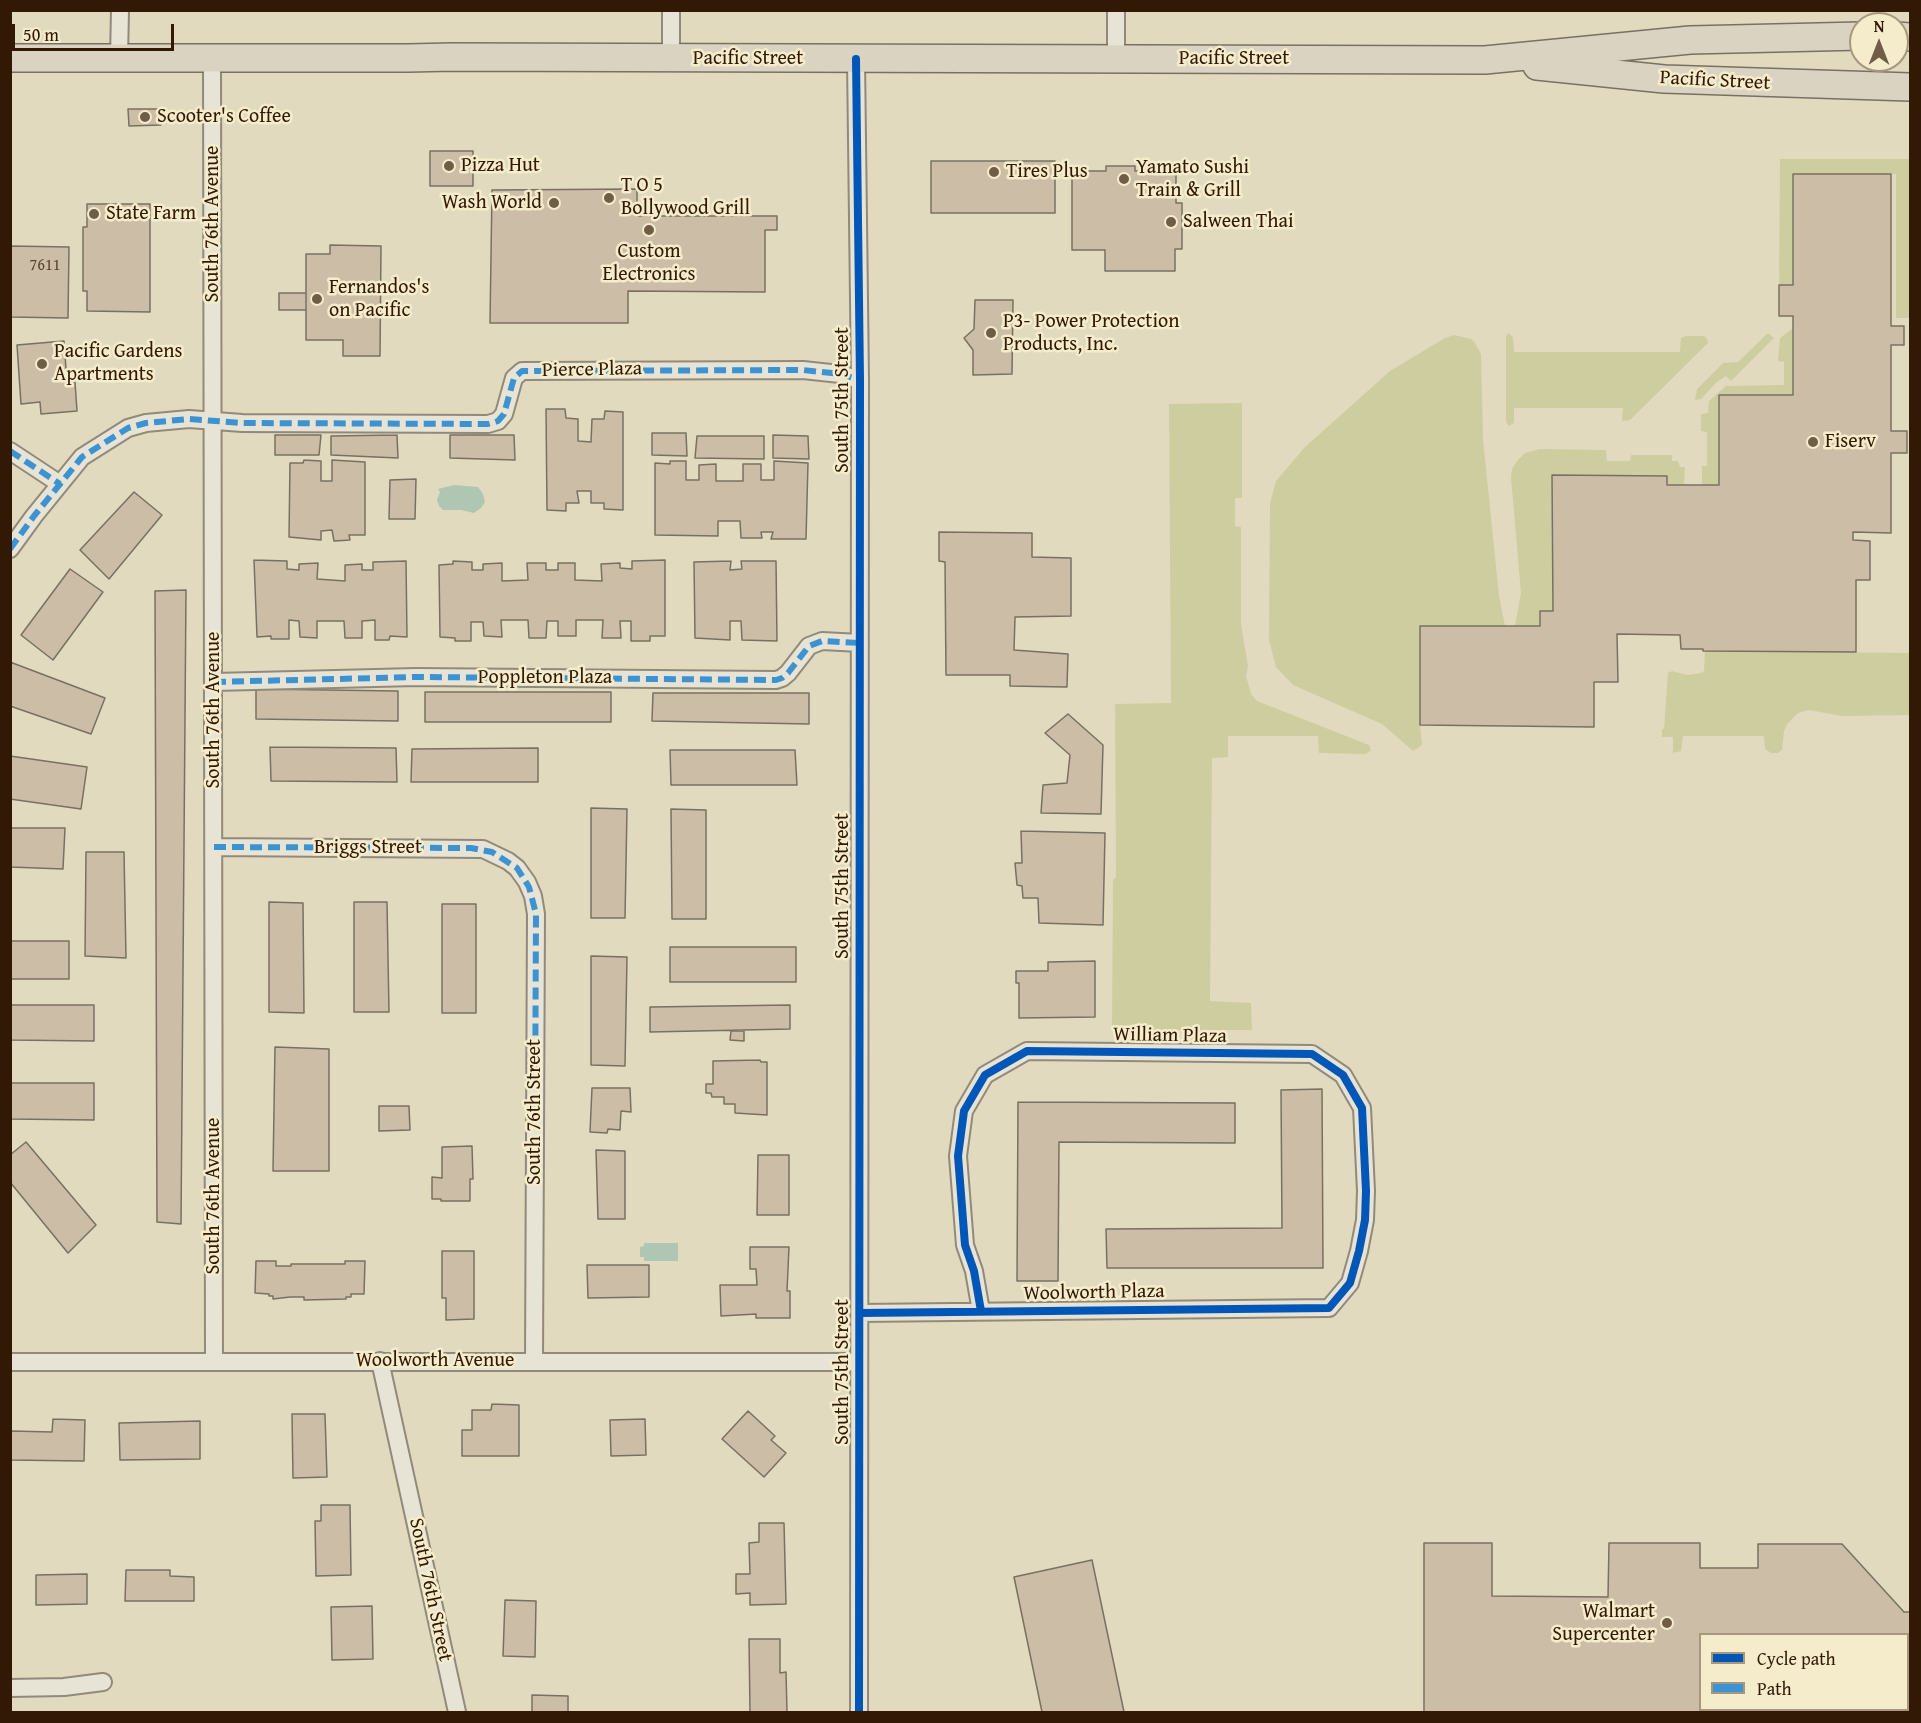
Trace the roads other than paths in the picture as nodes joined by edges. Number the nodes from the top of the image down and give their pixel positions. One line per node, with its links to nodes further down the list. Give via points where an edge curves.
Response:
1 (120, 10): 6 (street)
2 (671, 10): 8 (street)
3 (1116, 10): 10 (street)
4 (1849, 36): 11 (main road, Pacific Street, via 1690,40)
5 (10, 58): 6 (main road, Pacific Street)
6 (119, 58): 7 (main road, Pacific Street)
7 (212, 58): 8 (main road, Pacific Street); 14 (street, South 76th Avenue)
8 (671, 58): 9 (main road, Pacific Street)
9 (856, 59): 10 (main road, Pacific Street); 13 (street, South 75th Street)
10 (1116, 59): 11 (main road, Pacific Street)
11 (1485, 60): 12 (main road, Pacific Street, via 1664,79)
12 (1911, 87)
13 (860, 380): 14 (street, Pierce Plaza, via 803,370 522,371 514,378 504,414 488,424); 18 (street, South 75th Street)
14 (213, 421): 16 (street, Pierce Plaza, via 164,420 128,428 82,458); 19 (street, South 76th Avenue)
15 (10, 451): 16 (street)
16 (60, 484): 17 (street, Pierce Plaza)
17 (10, 549)
18 (860, 643): 19 (street, Poppleton Plaza, via 822,642 809,646 788,673 776,680 416,677); 24 (street, South 75th Street)
19 (214, 682): 20 (street, South 76th Avenue)
20 (214, 847): 21 (street, Briggs Street, via 471,848 492,852); 25 (street, South 76th Avenue)
21 (517, 868): 27 (street, South 76th Street, via 529,887 536,914)
22 (1329, 1308): 23 (street, Woolworth Plaza); 23 (street, William Plaza, via 1350,1283 1365,1220 1362,1108 1342,1075 1312,1054 1027,1051 985,1075 963,1111 958,1156 965,1245)
23 (981, 1311): 24 (street, Woolworth Plaza)
24 (860, 1313): 29 (street, South 75th Street)
25 (214, 1361): 26 (street, Woolworth Avenue); 28 (street, Woolworth Avenue)
26 (381, 1361): 27 (street, Woolworth Avenue); 32 (street, South 76th Street)
27 (534, 1361): 29 (street, Woolworth Avenue)
28 (10, 1362)
29 (859, 1362): 33 (street, South 75th Street)
30 (103, 1682): 31 (street, via 64,1688)
31 (10, 1688)
32 (457, 1713)
33 (859, 1713)

